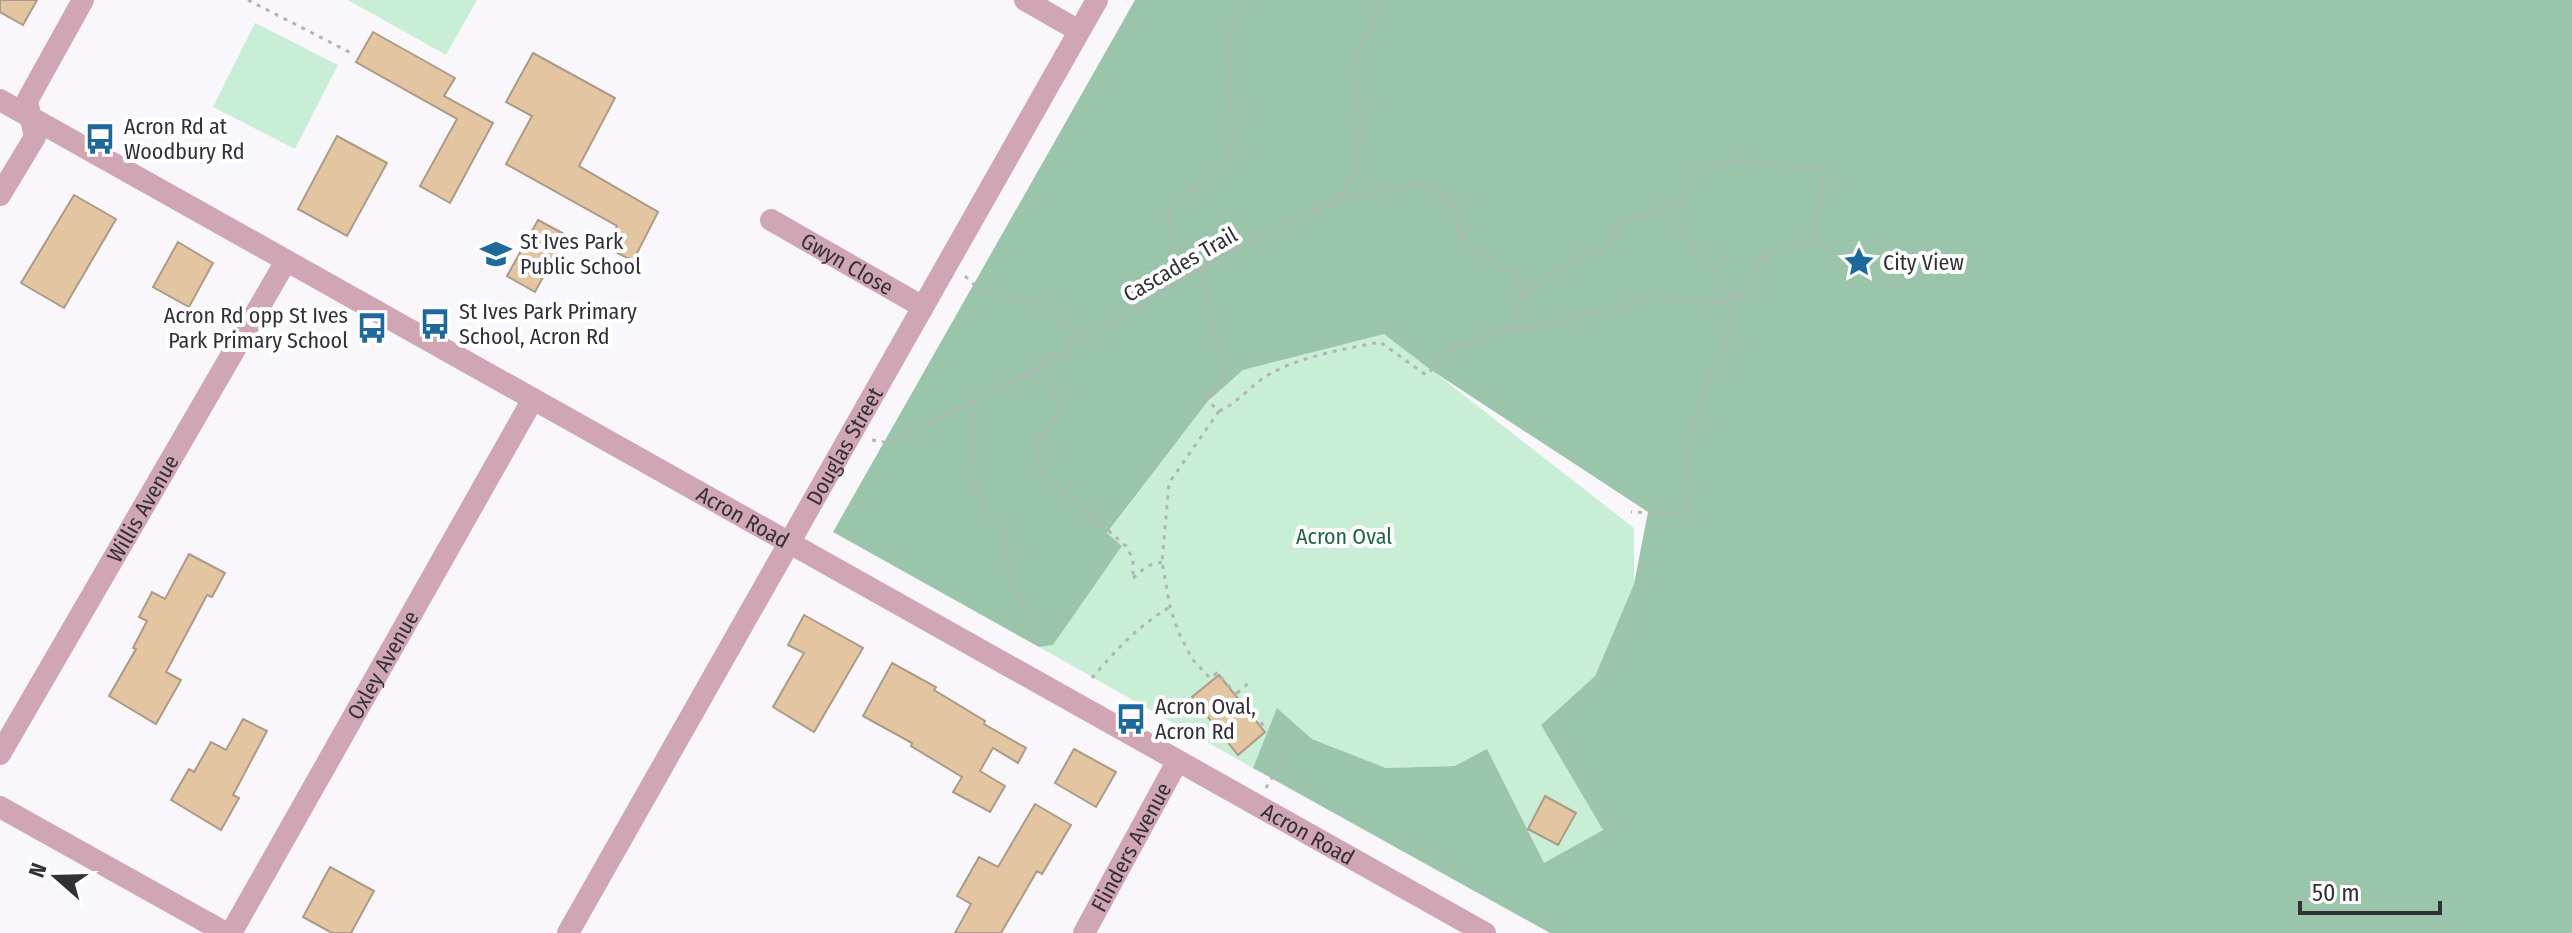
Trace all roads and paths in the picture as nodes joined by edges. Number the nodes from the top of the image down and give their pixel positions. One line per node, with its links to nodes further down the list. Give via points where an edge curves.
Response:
1 (83, 0): 10 (street, via 27,101)
2 (248, 0): 8 (path)
3 (1025, 0): 7 (street)
4 (1097, 0): 7 (street, Douglas Street)
5 (1239, 0): 20 (path, via 1229,44 1233,153 1169,211)
6 (1381, 0): 12 (path, via 1351,71 1362,123 1354,173)
7 (1079, 31): 17 (street, Douglas Street)
8 (355, 55)
9 (0, 100): 10 (street, Acron Road)
10 (30, 117): 11 (street, via 35,137); 16 (street, Acron Road)
11 (0, 195)
12 (1343, 195): 19 (path, Cascades Trail); 21 (path, via 1418,185 1436,190 1456,207 1466,247 1511,272)
13 (1662, 207): 15 (path, via 1679,205 1698,170 1727,161 1821,169 1824,189 1815,215); 21 (path, via 1621,221 1601,252 1582,255); 22 (path)
14 (771, 220): 23 (street, Gwyn Close)
15 (1819, 245): 18 (path); 22 (path, via 1797,240 1762,258 1745,292)
16 (286, 261): 27 (street, Acron Road); 41 (street, Willis Avenue)
17 (949, 261): 23 (street, Douglas Street); 25 (path, via 980,290 1039,304)
18 (1859, 262)
19 (1200, 268): 20 (path, Cascades Trail); 29 (path, via 1226,383 1207,396)
20 (1179, 281): 25 (path, Cascades Trail)
21 (1524, 294): 24 (path)
22 (1731, 300): 24 (path, via 1650,298 1559,323); 31 (path, via 1733,325 1693,426 1687,462 1690,494 1682,514)
23 (923, 307): 30 (street, Douglas Street)
24 (1513, 329): 29 (path, via 1457,346 1426,375 1380,342 1311,358 1269,374)
25 (1087, 338): 26 (path, Cascades Trail)
26 (1035, 370): 28 (path, Cascades Trail); 33 (path, via 1053,386 1062,409 1038,439 1040,471 1126,546 1133,559 1133,578)
27 (533, 399): 32 (street, Acron Road); 45 (street, Oxley Avenue)
28 (974, 400): 30 (path, Cascades Trail, via 888,443); 35 (path, via 970,469 985,513 999,519 1014,573 1011,588 1031,617)
29 (1219, 411): 33 (path, via 1169,483)
30 (850, 435): 32 (street, Douglas Street)
31 (1631, 512)
32 (790, 542): 42 (street, Acron Road); 46 (street, Douglas Street)
33 (1162, 562): 34 (path)
34 (1170, 607): 36 (path, via 1117,649); 38 (path, via 1192,659 1210,678 1217,673)
35 (1039, 644)
36 (1092, 678)
37 (1252, 680): 38 (path)
38 (1237, 693): 39 (path)
39 (1265, 727)
40 (1297, 735): 43 (path)
41 (0, 754)
42 (1177, 762): 43 (street, Acron Road); 47 (street, Flinders Avenue)
43 (1256, 806): 48 (street, Acron Road)
44 (0, 807): 45 (street)
45 (229, 933)
46 (568, 933)
47 (1084, 933)
48 (1485, 933)

